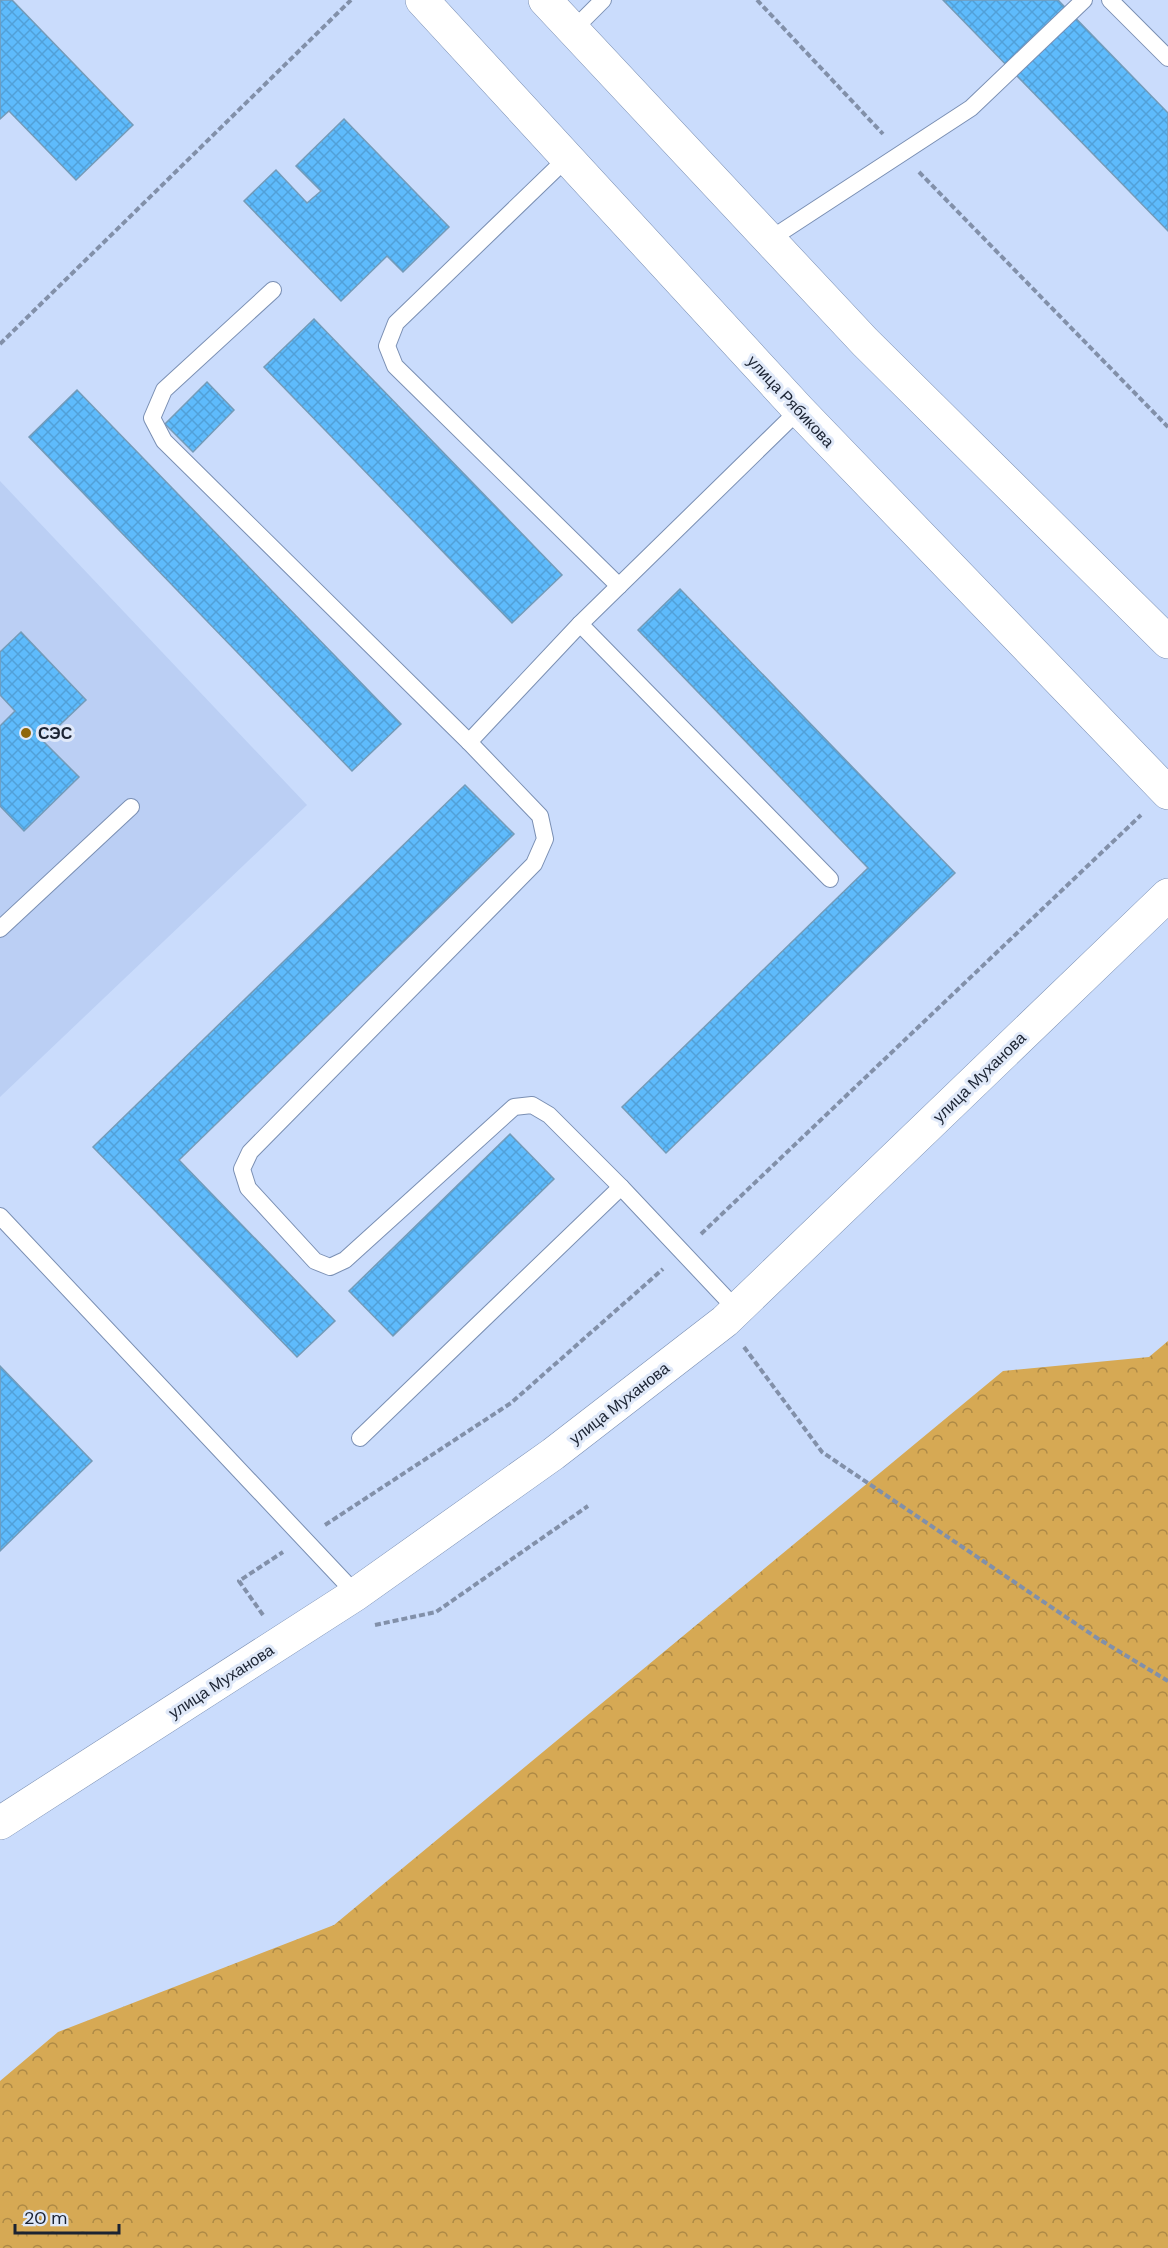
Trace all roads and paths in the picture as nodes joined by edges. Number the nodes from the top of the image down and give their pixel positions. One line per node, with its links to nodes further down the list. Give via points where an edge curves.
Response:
1 (351, 0): 14 (path)
2 (422, 0): 11 (street, улица Рябикова)
3 (545, 0): 8 (street)
4 (603, 0): 8 (lane)
5 (757, 0): 10 (path)
6 (1084, 0): 10 (lane, via 971,108)
7 (1110, 0): 9 (lane)
8 (573, 30): 12 (street)
9 (1168, 58)
10 (901, 153): 12 (lane); 16 (path)
11 (567, 158): 15 (street, улица Рябикова); 17 (lane, via 396,323 387,346 395,366)
12 (769, 240): 19 (street, via 865,342)
13 (273, 290): 20 (lane, via 164,390 152,418 164,441)
14 (0, 344)
15 (799, 410): 17 (lane); 21 (street, улица Рябикова)
16 (1168, 428)
17 (619, 586): 18 (lane)
18 (580, 624): 20 (lane); 23 (lane)
19 (1168, 642)
20 (469, 742): 26 (lane, via 540,816 545,839 534,864 250,1152 242,1169 248,1188 315,1261 330,1267 345,1260 514,1107 532,1106 549,1115)
21 (1167, 792): 28 (path)
22 (130, 807): 25 (lane)
23 (830, 879)
24 (1168, 894): 29 (street, улица Муханова)
25 (0, 929)
26 (621, 1186): 28 (lane); 30 (lane)
27 (0, 1216): 32 (lane)
28 (683, 1252): 29 (lane); 32 (path, via 511,1403)
29 (731, 1315): 33 (street, улица Муханова, via 553,1454); 36 (path, via 822,1452 1097,1638)
30 (360, 1438)
31 (588, 1506): 34 (path, via 436,1612)
32 (304, 1538): 33 (lane); 35 (path, via 239,1581)
33 (356, 1594): 35 (street, улица Муханова)
34 (365, 1627)
35 (282, 1642): 37 (street, улица Муханова)
36 (1168, 1681)
37 (0, 1822)

